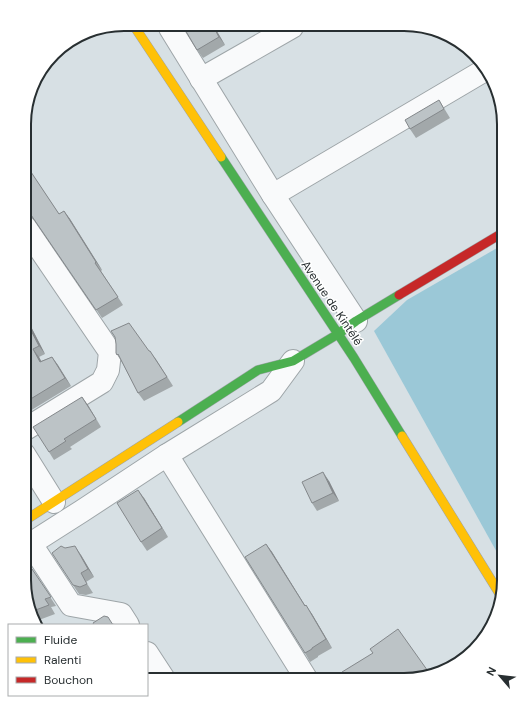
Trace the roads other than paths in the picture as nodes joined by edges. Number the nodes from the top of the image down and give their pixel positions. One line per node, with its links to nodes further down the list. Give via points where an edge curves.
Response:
1 (137, 31): 10 (main road, Avenue de Kintélé)
2 (172, 31): 5 (street)
3 (285, 31): 5 (street)
4 (481, 72): 6 (street)
5 (201, 79): 6 (street)
6 (273, 195): 9 (street)
7 (31, 236): 12 (street, via 110,352 108,370 102,382)
8 (497, 236): 9 (main road)
9 (356, 321): 10 (main road)
10 (338, 334): 11 (main road); 19 (main road, Avenue de Kintélé)
11 (293, 361): 13 (street, via 271,391); 15 (main road, via 258,370)
12 (31, 426)
13 (167, 455): 17 (street); 23 (street)
14 (31, 465): 15 (street)
15 (54, 502): 16 (main road)
16 (31, 517)
17 (31, 544)
18 (31, 550): 20 (street, via 71,605 121,614)
19 (497, 589)
20 (127, 624)
21 (148, 655): 22 (street)
22 (160, 673)
23 (303, 673)

